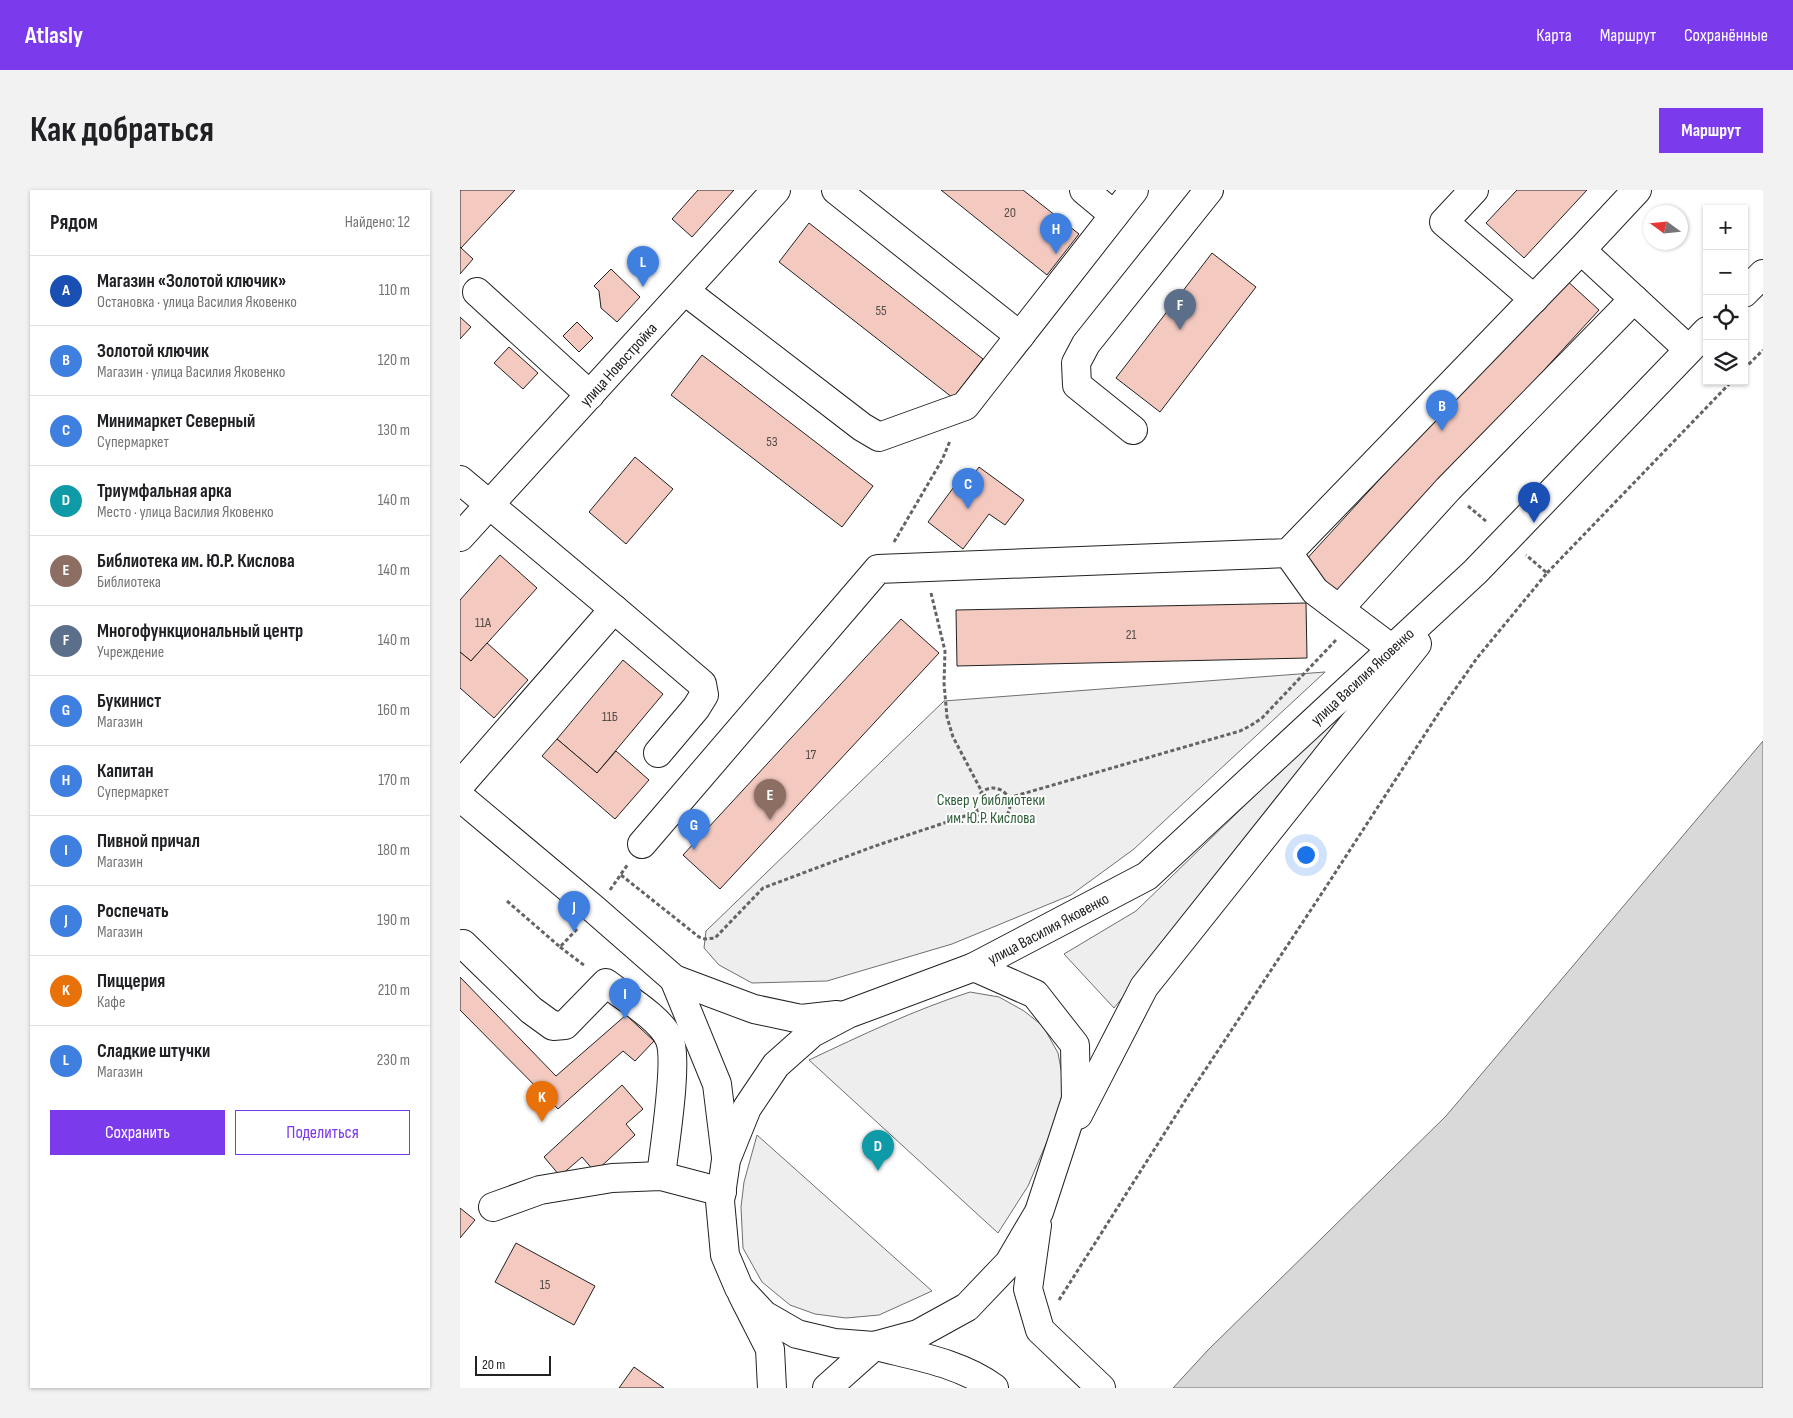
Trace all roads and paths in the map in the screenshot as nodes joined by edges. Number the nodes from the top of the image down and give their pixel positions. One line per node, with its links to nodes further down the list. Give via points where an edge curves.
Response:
1 (776, 190): 12 (main road, улица Новостройка)
2 (836, 190): 16 (main road)
3 (1084, 190): 8 (main road)
4 (1134, 190): 8 (main road)
5 (1210, 190): 23 (main road, via 1086,344 1076,364 1077,385)
6 (1637, 190): 9 (main road)
7 (1470, 192): 14 (main road, via 1444,222)
8 (1114, 215): 16 (main road)
9 (1581, 250): 14 (main road); 15 (main road)
10 (1763, 274): 11 (main road)
11 (1748, 289)
12 (684, 291): 21 (main road, улица Новостройка); 22 (main road, via 879,437)
13 (477, 292): 21 (main road)
14 (1534, 299): 29 (main road)
15 (1634, 300): 17 (main road); 25 (main road)
16 (1020, 336): 22 (main road)
17 (1698, 340): 28 (main road, улица Василия Яковенко)
18 (1763, 350): 19 (path)
19 (1748, 365)
20 (1728, 385): 33 (path)
21 (590, 394): 26 (main road, улица Новостройка)
22 (965, 406): 30 (path, via 942,460)
23 (1134, 430)
24 (460, 480): 26 (main road)
25 (1448, 489): 28 (path); 35 (main road)
26 (490, 504): 27 (main road, улица Новостройка); 34 (main road)
27 (460, 537)
28 (1506, 538): 32 (main road, улица Василия Яковенко); 33 (path)
29 (1288, 553): 31 (main road); 35 (main road, via 1315,591)
30 (878, 568): 31 (main road); 43 (main road)
31 (925, 568): 39 (path, via 945,652 947,717 953,737)
32 (1475, 572): 36 (main road, улица Василия Яковенко); 51 (main road, via 1144,987)
33 (1547, 573): 58 (path, via 1477,658 1442,708 1190,1093)
34 (614, 609): 37 (main road, via 702,684 704,695 696,708); 38 (main road)
35 (1346, 615): 36 (main road); 41 (path, via 1262,718 1250,726)
36 (1392, 649): 47 (main road, улица Василия Яковенко, via 1148,876)
37 (658, 752)
38 (460, 784)
39 (982, 792): 41 (path, via 997,789); 42 (path, via 976,805)
40 (460, 797): 48 (main road)
41 (1008, 798): 42 (path, via 1010,806 1004,819 989,822)
42 (977, 812): 44 (path, via 762,888 715,938 705,940)
43 (642, 844)
44 (621, 875)
45 (463, 944): 49 (main road, via 531,1010 553,1026 565,1025)
46 (560, 947): 49 (path)
47 (974, 967): 50 (main road, улица Василия Яковенко); 51 (main road, via 1035,994 1075,1045 1076,1099)
48 (674, 979): 50 (main road, via 754,1009 801,1019); 52 (main road, via 717,1084)
49 (606, 983): 53 (main road, via 660,1024 670,1039 674,1059)
50 (848, 1014): 52 (main road, via 812,1033 776,1065 747,1108)
51 (1057, 1156): 56 (main road)
52 (726, 1160): 54 (main road)
53 (662, 1176): 54 (main road); 55 (main road, via 612,1178 540,1190)
54 (722, 1192): 57 (main road, via 720,1201 726,1254)
55 (493, 1206)
56 (1039, 1212): 58 (main road, via 1028,1289); 59 (main road, via 1009,1263 967,1307 918,1334)
57 (739, 1288): 59 (main road, via 764,1315 797,1334 835,1343); 60 (main road, via 770,1348)
58 (1040, 1330): 63 (main road)
59 (874, 1346): 61 (main road); 62 (main road, via 940,1363 982,1379)
60 (772, 1388)
61 (827, 1388)
62 (994, 1388)
63 (1101, 1388)

